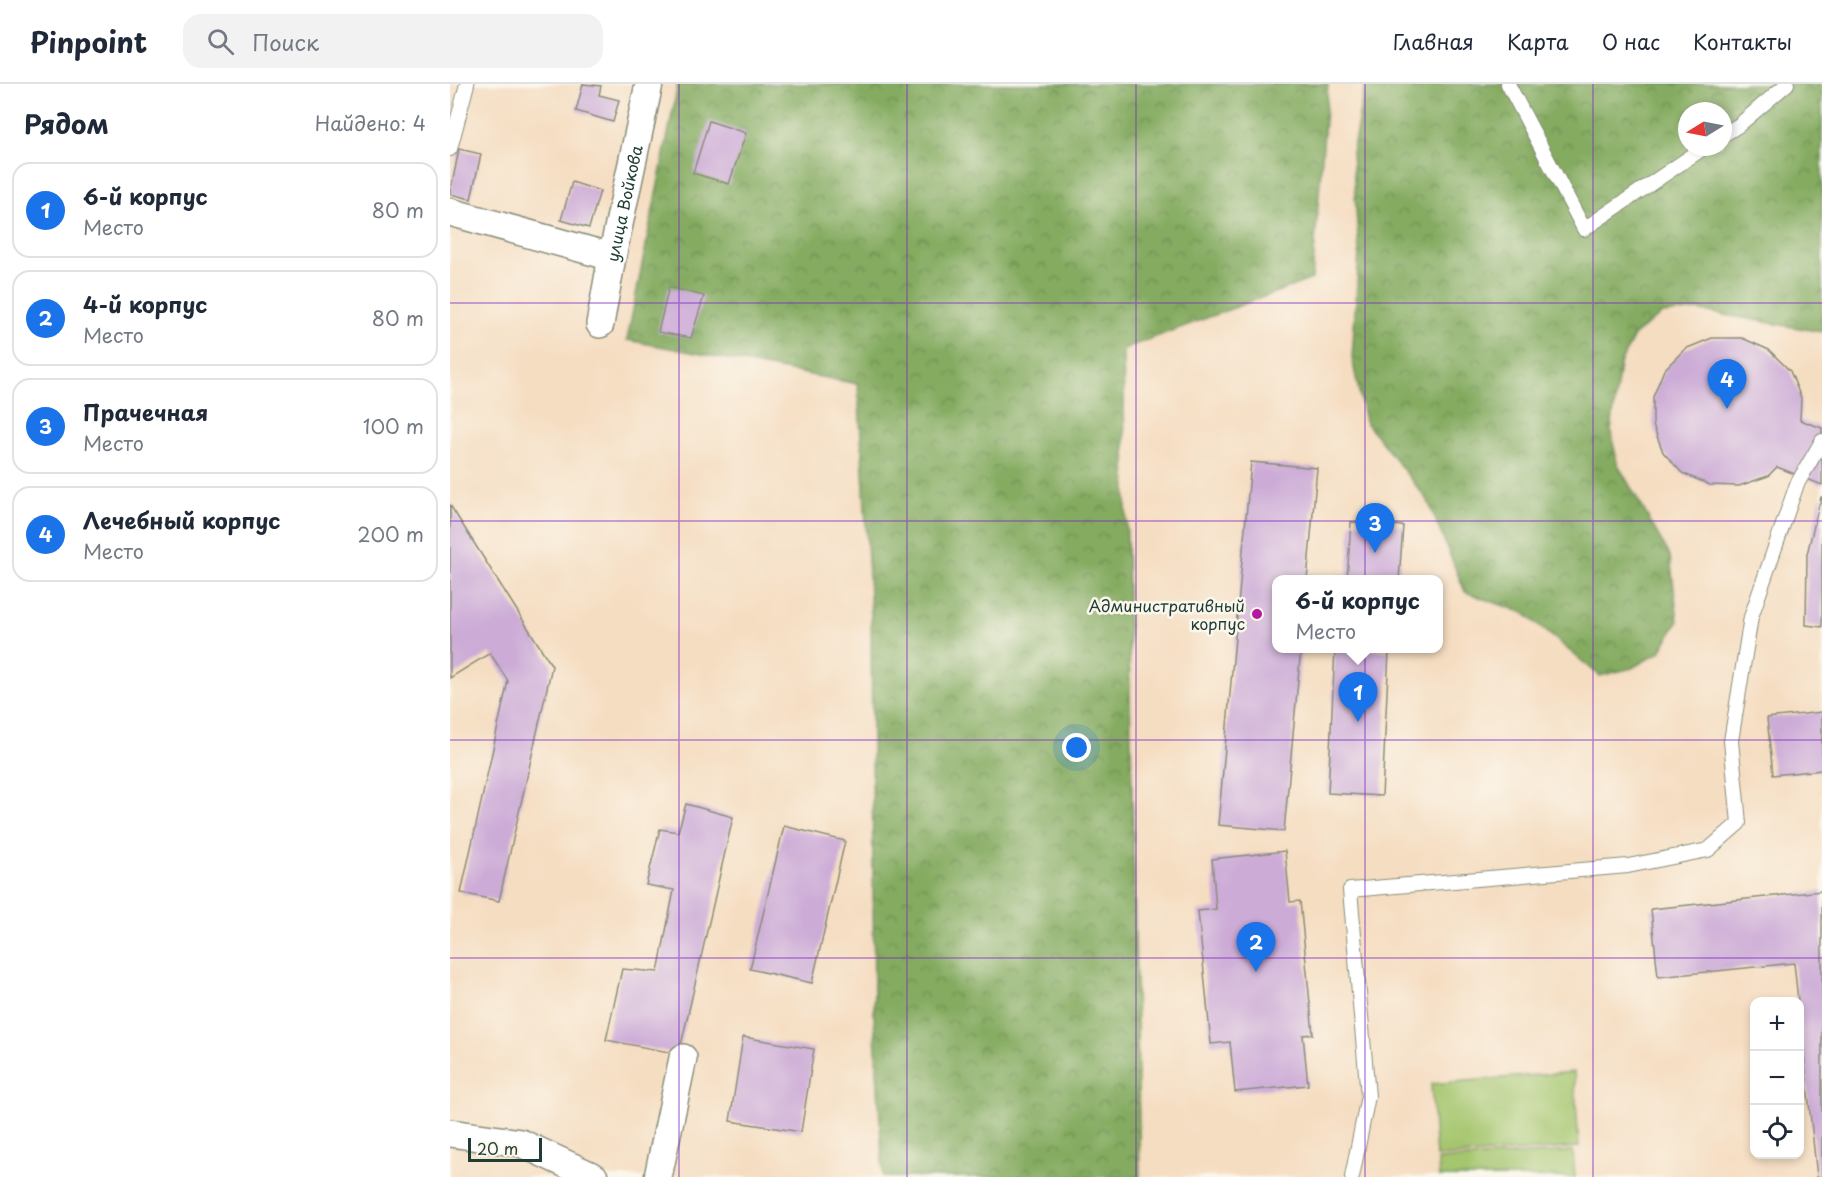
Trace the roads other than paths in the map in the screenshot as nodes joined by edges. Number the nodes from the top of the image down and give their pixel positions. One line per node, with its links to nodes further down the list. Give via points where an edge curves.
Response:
1 (467, 84): 6 (lane)
2 (649, 84): 9 (street, улица Войкова)
3 (1508, 84): 7 (lane, via 1584,229)
4 (1787, 84): 5 (lane)
5 (1732, 128)
6 (450, 149)
7 (1692, 156)
8 (450, 213): 9 (street)
9 (612, 257): 10 (street, улица Войкова)
10 (600, 324)
11 (1822, 441): 16 (lane, via 1797,484 1751,617 1731,741 1739,823 1708,850 1628,866 1350,890 1368,1096)
12 (683, 1058): 15 (street)
13 (450, 1132): 14 (street, via 521,1143)
14 (594, 1177)
15 (658, 1177)
16 (1352, 1177)

